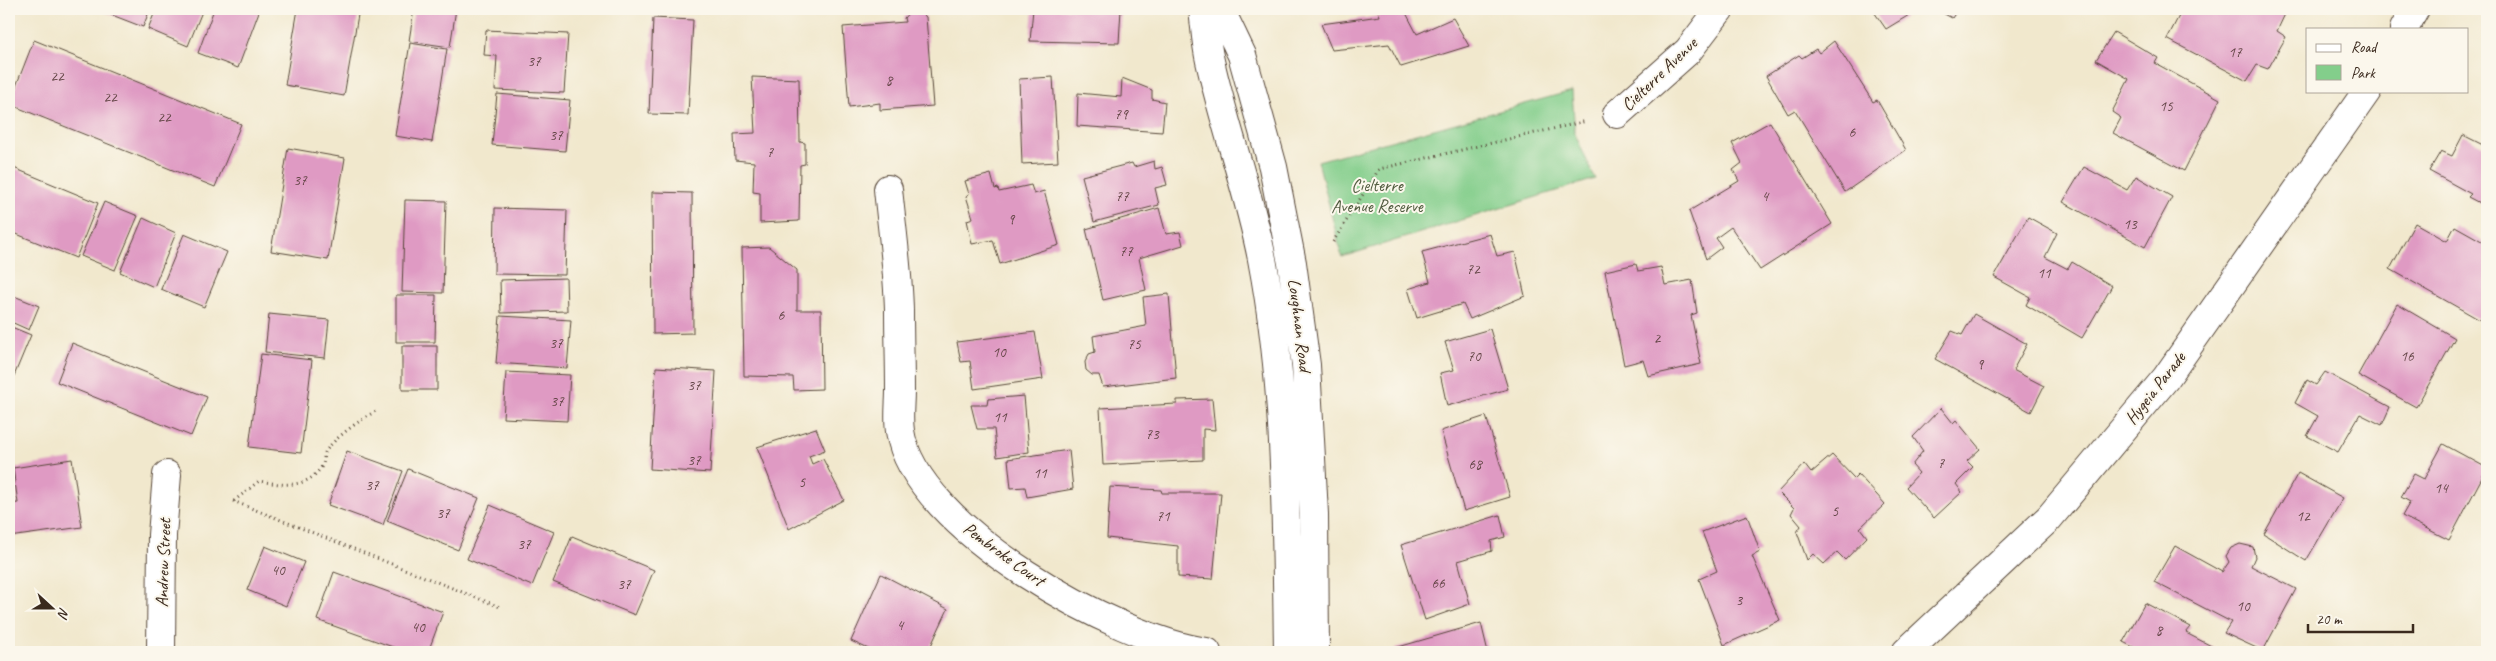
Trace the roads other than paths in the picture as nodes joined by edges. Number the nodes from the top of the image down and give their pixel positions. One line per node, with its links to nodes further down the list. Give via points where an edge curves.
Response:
1 (1203, 9): 12 (street, Loughnan Road, via 1210,61 1262,258 1274,336 1285,454)
2 (1220, 9): 13 (street, Loughnan Road, via 1242,55 1273,167 1292,263 1306,375 1314,514)
3 (1720, 9): 7 (street, Cielterre Avenue, via 1688,51)
4 (2415, 9): 5 (street)
5 (2405, 28)
6 (2366, 92): 14 (street, Hygeia Parade, via 2166,378 2048,518)
7 (1617, 114)
8 (888, 189): 11 (street, Pembroke Court, via 899,298 900,432 914,471 947,511 984,544 1038,581 1080,606 1132,630 1190,650)
9 (168, 475): 10 (street, Andrew Street, via 162,535)
10 (161, 652)
11 (1207, 652)
12 (1288, 652)
13 (1315, 652)
14 (1906, 652)

